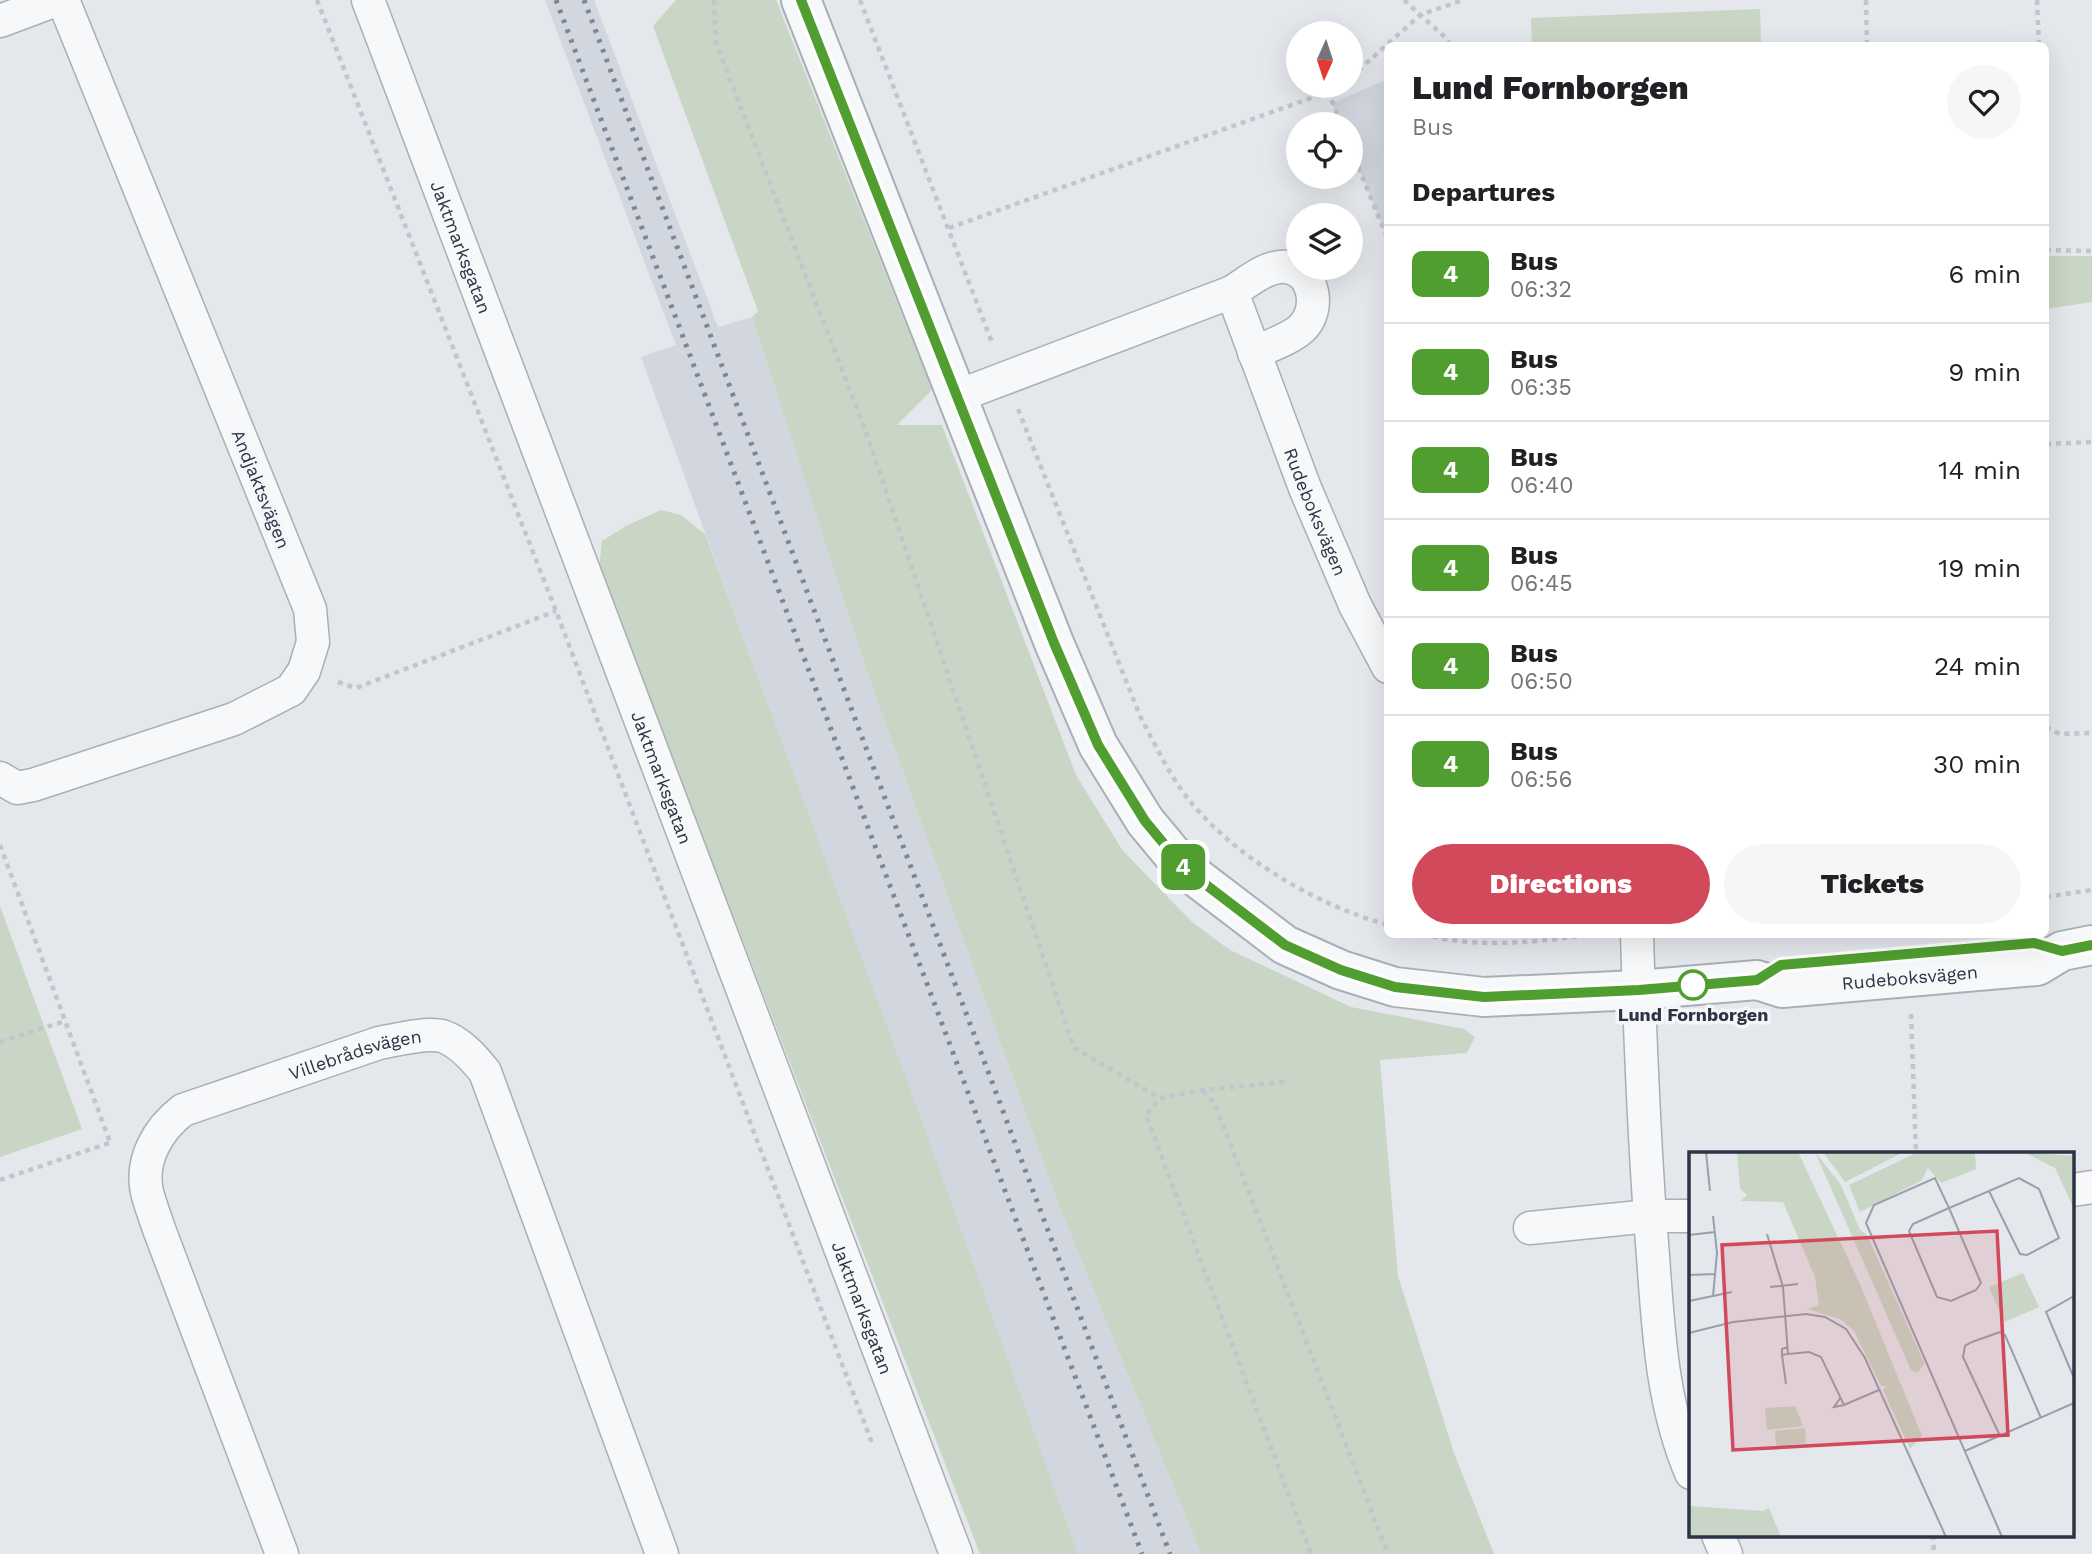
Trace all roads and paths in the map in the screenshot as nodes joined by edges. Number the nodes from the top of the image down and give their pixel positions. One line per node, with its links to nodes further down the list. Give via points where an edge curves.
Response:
1 (56, 0): 13 (street)
2 (63, 0): 34 (street, Andjaktsvägen, via 310,609 313,642)
3 (317, 0): 32 (path)
4 (368, 0): 69 (street, Jaktmarksgatan)
5 (714, 0): 53 (path, via 716,43 866,432 1074,1048)
6 (801, 0): 29 (street, Rudeboksvägen)
7 (860, 0): 22 (path)
8 (1404, 0): 12 (path)
9 (1463, 0): 12 (path)
10 (1866, 0): 16 (path)
11 (2037, 0): 17 (path)
12 (1420, 15): 14 (path); 15 (path)
13 (0, 21)
14 (1390, 42)
15 (1449, 42)
16 (1867, 42)
17 (2039, 42)
18 (1384, 47): 19 (path)
19 (1363, 66)
20 (1306, 98): 22 (path)
21 (1363, 179): 23 (path)
22 (949, 229): 28 (path)
23 (1384, 230)
24 (2049, 250): 25 (path)
25 (2092, 251)
26 (1232, 292): 27 (street, Rudeboksvägen); 27 (street, via 1267,270 1286,267 1309,281 1313,295 1308,320 1301,329); 28 (street)
27 (1254, 353): 33 (street, Rudeboksvägen, via 1305,488 1355,605)
28 (1005, 378): 29 (street); 41 (path, via 1140,716 1188,799 1227,838 1273,872 1356,916)
29 (958, 396): 48 (street, Rudeboksvägen, via 1098,745 1145,821 1184,868 1285,945 1395,987 1484,997)
30 (2092, 442): 31 (path)
31 (2049, 444)
32 (556, 611): 34 (path, via 356,688); 63 (path)
33 (1384, 659)
34 (304, 671): 37 (street, Andjaktsvägen, via 291,690 234,719 33,785 17,788)
35 (2049, 729): 36 (path, via 2060,734)
36 (2092, 733)
37 (0, 778)
38 (0, 845): 49 (path)
39 (2092, 890): 40 (path)
40 (2049, 897)
41 (1384, 924)
42 (1436, 938): 43 (path, via 1486,943)
43 (1566, 938)
44 (1637, 938): 48 (street)
45 (2077, 948): 46 (street, Rudeboksvägen, via 2037,966); 47 (street, Rudeboksvägen, via 2034,943 1806,962 1781,965)
46 (1910, 978): 47 (street, Rudeboksvägen, via 1782,988); 56 (path)
47 (1757, 980): 48 (street, Rudeboksvägen)
48 (1639, 990): 60 (street)
49 (65, 1021): 50 (path); 55 (path)
50 (0, 1042)
51 (1284, 1082): 52 (path)
52 (1203, 1090): 53 (path); 71 (path, via 1215,1104)
53 (1160, 1098): 70 (path, via 1146,1115)
54 (167, 1122): 55 (path); 67 (street, via 146,1163 146,1190); 68 (street, Villebrådsvägen, via 183,1110 379,1043 441,1036 471,1054 485,1072)
55 (110, 1142): 57 (path)
56 (1916, 1152)
57 (0, 1180)
58 (2092, 1187): 59 (street)
59 (2074, 1190)
60 (1650, 1216): 61 (street); 62 (street); 64 (street, via 1663,1370 1669,1407)
61 (1689, 1216)
62 (1530, 1228)
63 (875, 1451)
64 (1689, 1467)
65 (1718, 1536): 72 (street)
66 (1933, 1536): 73 (path)
67 (282, 1554)
68 (662, 1554)
69 (956, 1554)
70 (1311, 1554)
71 (1388, 1554)
72 (1726, 1554)
73 (1934, 1554)

